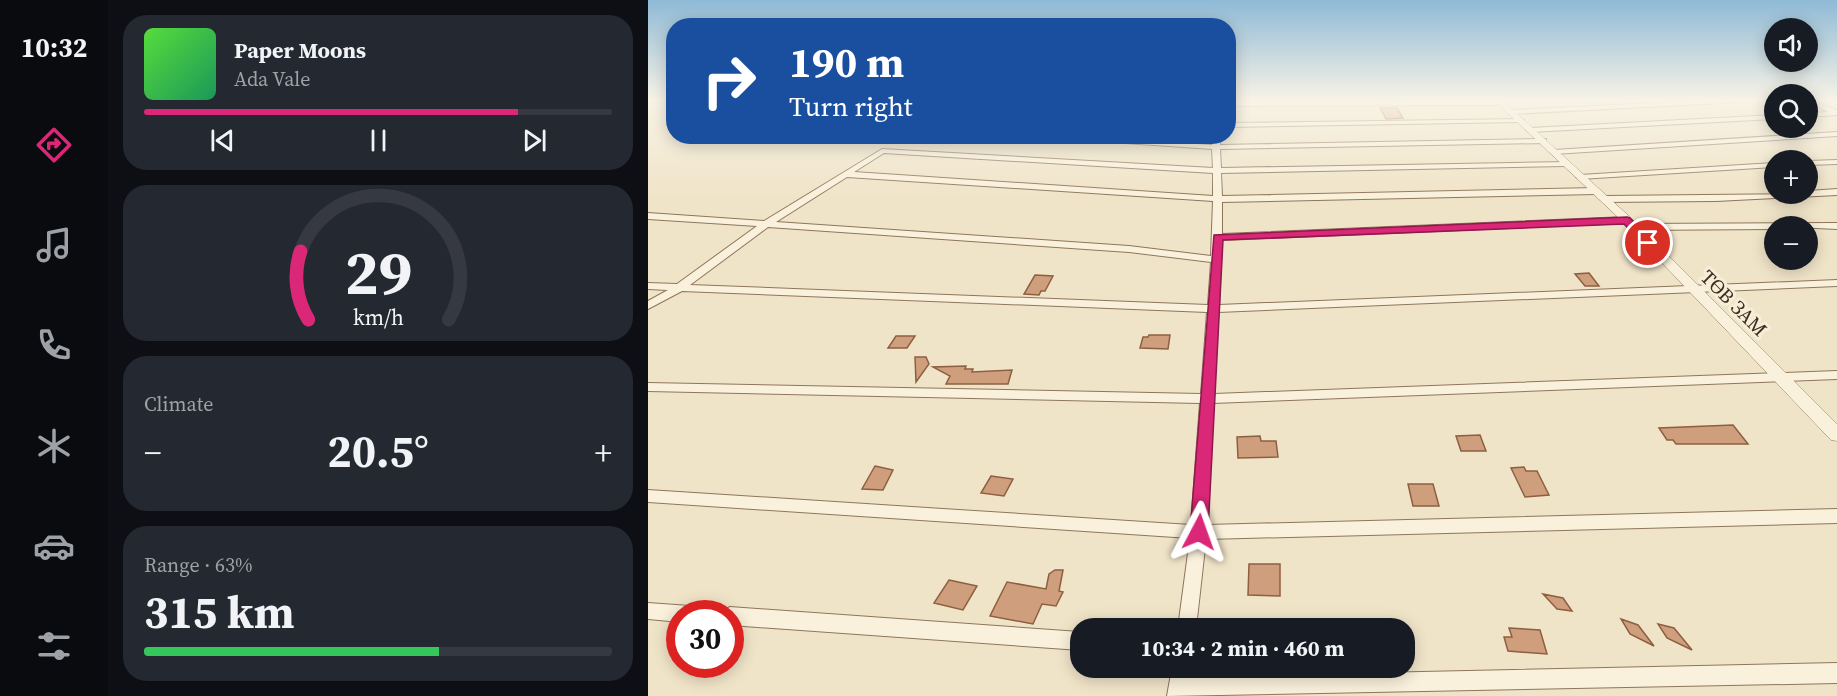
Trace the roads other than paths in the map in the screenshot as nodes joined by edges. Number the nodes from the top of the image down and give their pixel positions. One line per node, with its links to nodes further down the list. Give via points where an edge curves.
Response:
1 (1533, 132): 3 (street, ТӨВ ЗАМ)
2 (1837, 134): 6 (street)
3 (1543, 141): 4 (street); 6 (street, ТӨВ ЗАМ)
4 (1236, 142)
5 (1216, 144): 11 (street)
6 (1554, 152): 9 (street, ТӨВ ЗАМ)
7 (1837, 162): 8 (street)
8 (1818, 163)
9 (1567, 164): 11 (street); 13 (street, ТӨВ ЗАМ)
10 (1764, 166): 13 (street)
11 (1217, 171): 12 (street, via 882,151); 16 (street)
12 (845, 174): 16 (street); 18 (street)
13 (1580, 177): 15 (street, ТӨВ ЗАМ)
14 (1837, 192): 15 (street, via 1716,198)
15 (1600, 195): 16 (street); 19 (street, ТӨВ ЗАМ)
16 (1218, 199): 21 (street)
17 (648, 216): 18 (street)
18 (766, 224): 22 (street, via 1130,249); 26 (street)
19 (1630, 224): 20 (street); 21 (street); 25 (street, ТӨВ ЗАМ)
20 (1837, 226)
21 (1217, 237): 22 (street)
22 (1215, 259): 28 (street)
23 (1837, 283): 25 (street)
24 (648, 286): 26 (street)
25 (1691, 288): 28 (street); 30 (street, ТӨВ ЗАМ)
26 (677, 289): 27 (street); 28 (street)
27 (648, 306)
28 (1213, 309): 32 (street)
29 (1837, 375): 30 (street)
30 (1780, 378): 32 (street); 33 (street, ТӨВ ЗАМ)
31 (648, 387): 32 (street)
32 (1207, 399): 36 (street)
33 (1837, 435)
34 (648, 496): 36 (street)
35 (1837, 516): 36 (street)
36 (1199, 532): 40 (street)
37 (648, 611): 38 (street)
38 (666, 612)
39 (744, 617): 41 (street)
40 (1188, 618)
41 (1070, 639)
42 (1837, 674): 43 (street)
43 (1177, 692)

